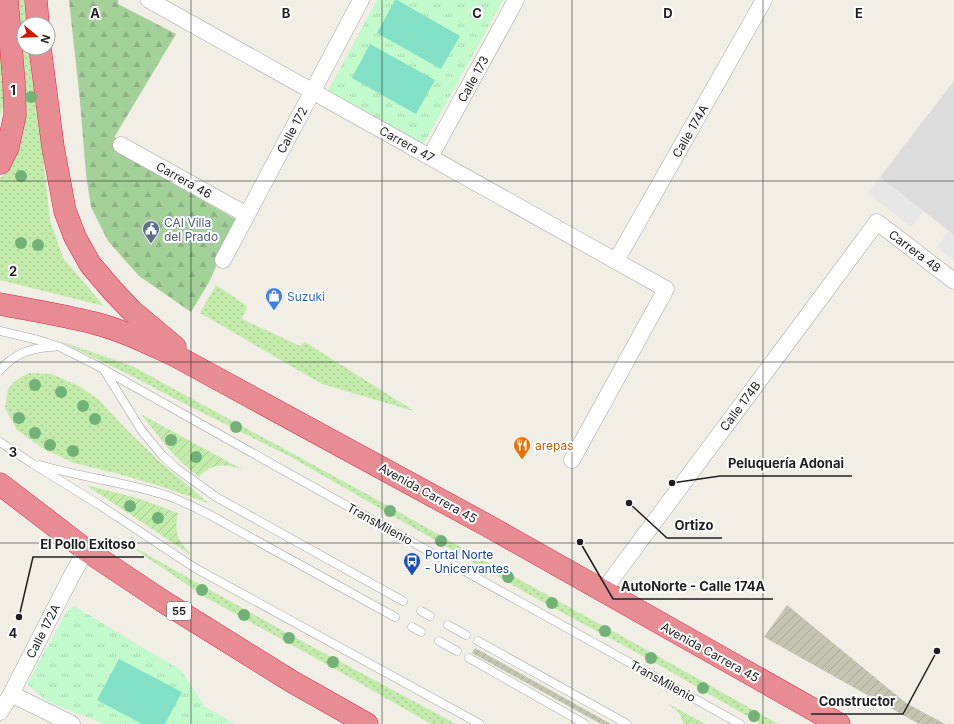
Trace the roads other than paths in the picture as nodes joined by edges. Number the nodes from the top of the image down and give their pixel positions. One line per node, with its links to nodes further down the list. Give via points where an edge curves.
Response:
1 (7, 0): 12 (highway, via 15,115 8,146)
2 (36, 0): 7 (highway)
3 (149, 0): 9 (street, Carrera 47)
4 (361, 0): 9 (street, Calle 172)
5 (516, 0): 11 (street, Calle 173)
6 (764, 0): 16 (street, Calle 174A)
7 (37, 16)
8 (41, 56): 21 (highway, via 53,147 65,211 75,237 90,264 112,290 132,311)
9 (312, 92): 11 (street, Carrera 47); 13 (street, Calle 172)
10 (121, 145): 13 (street, Carrera 46)
11 (430, 157): 16 (street, Carrera 47)
12 (0, 163)
13 (247, 215): 15 (street, Calle 172)
14 (877, 222): 17 (street, Carrera 48); 29 (street, Calle 174B)
15 (223, 260)
16 (616, 261): 25 (street, Carrera 47, via 666,289)
17 (954, 281)
18 (0, 304): 21 (highway, Avenida Carrera 45, via 55,314 126,333)
19 (0, 331): 20 (lane, TransMilenio)
20 (60, 347): 22 (lane, TransMilenio); 23 (lane, TransMilenio, via 27,350 12,358)
21 (199, 368): 29 (highway, Avenida Carrera 45)
22 (104, 369): 30 (lane, via 142,431 176,468 216,497); 49 (lane, TransMilenio)
23 (0, 370)
24 (1, 443): 26 (lane)
25 (572, 460)
26 (30, 462): 33 (lane, via 105,479 185,502); 46 (lane, via 195,568)
27 (0, 484): 28 (highway, 55)
28 (86, 550): 42 (street, Calle 172A); 45 (highway, 55, via 164,602)
29 (603, 591): 50 (highway, Avenida Carrera 45)
30 (403, 601)
31 (421, 611): 32 (lane)
32 (430, 616)
33 (395, 617)
34 (448, 625): 37 (lane)
35 (412, 627): 36 (lane)
36 (421, 632)
37 (466, 635)
38 (439, 641): 40 (lane)
39 (478, 641): 48 (lane)
40 (457, 651)
41 (469, 658): 47 (lane)
42 (11, 694): 43 (street, Calle 172A); 44 (street)
43 (0, 712)
44 (72, 724)
45 (367, 724)
46 (480, 724)
47 (585, 724)
48 (627, 724)
49 (740, 724)
50 (839, 724)

